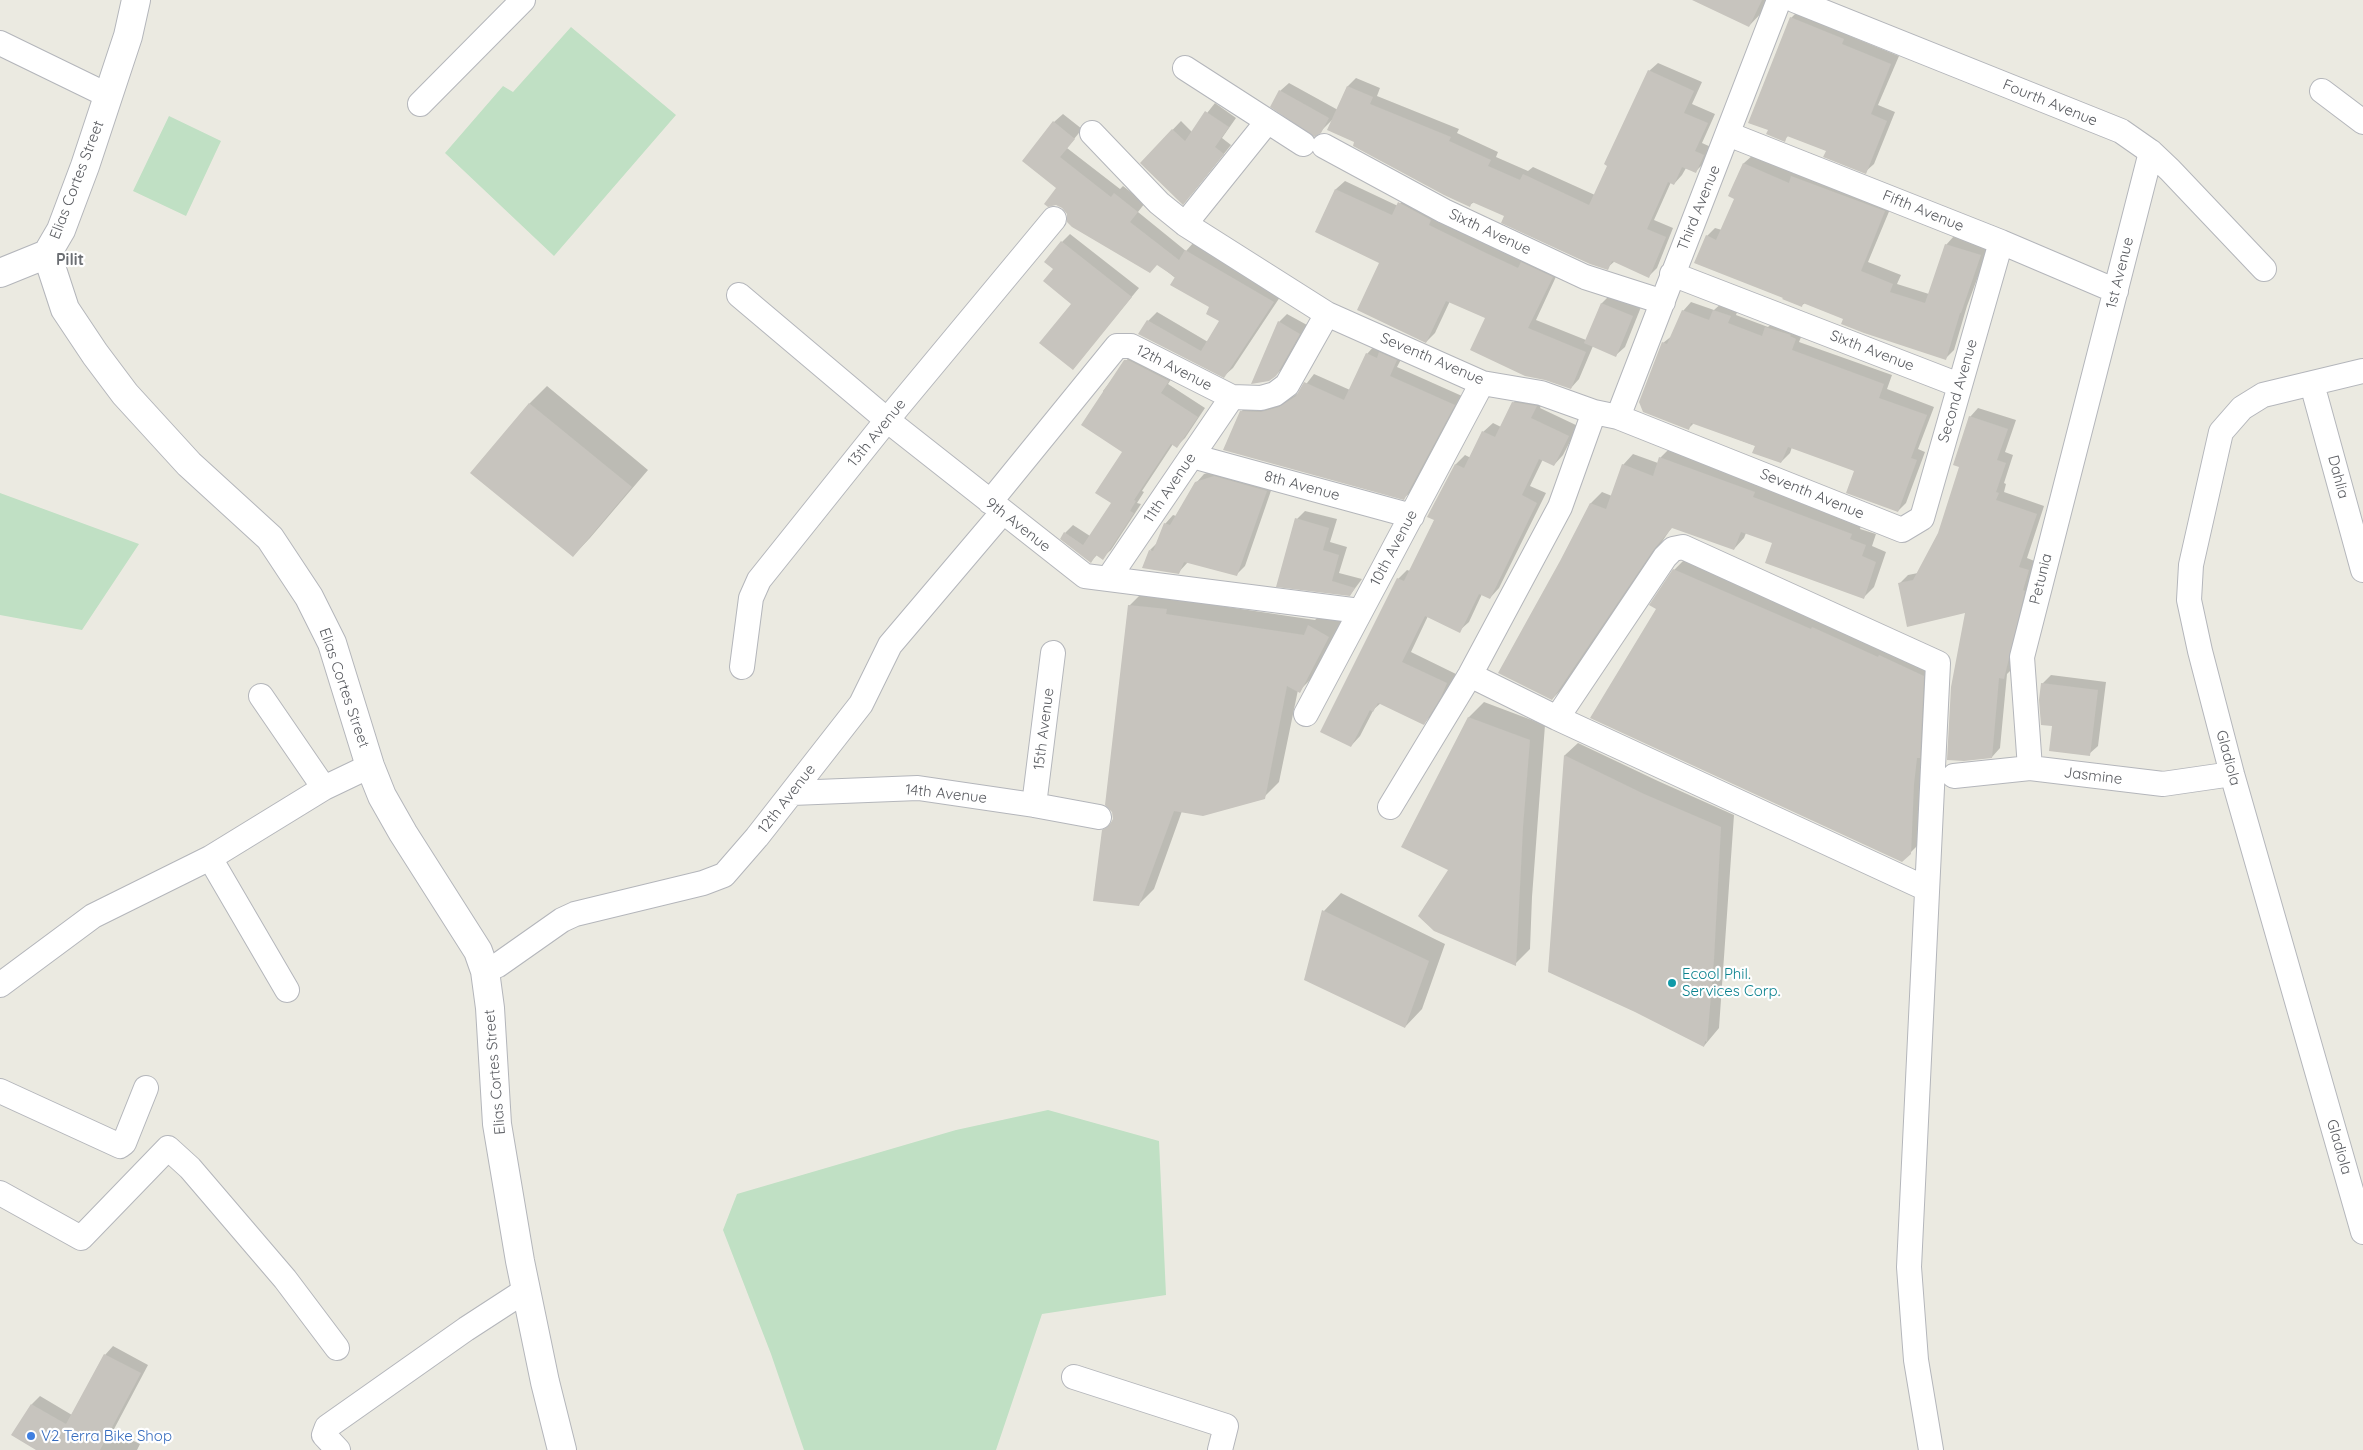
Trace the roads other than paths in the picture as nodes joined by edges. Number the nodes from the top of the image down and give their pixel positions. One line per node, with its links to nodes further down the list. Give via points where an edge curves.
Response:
1 (136, 0): 8 (street, Elias Cortes Street)
2 (523, 0): 9 (street)
3 (1779, 0): 13 (street, Third Avenue)
4 (1794, 0): 14 (street, Fourth Avenue, via 2121,131)
5 (0, 43): 8 (street)
6 (1185, 68): 11 (street, Sixth Avenue)
7 (2322, 91): 10 (street)
8 (109, 96): 18 (street, Elias Cortes Street, via 61,230)
9 (420, 104)
10 (2362, 119)
11 (1267, 122): 16 (street); 24 (street, Sixth Avenue, via 1585,277)
12 (1092, 133): 16 (street, Seventh Avenue, via 1159,203)
13 (1728, 134): 17 (street, Fifth Avenue); 21 (street, Third Avenue)
14 (2150, 152): 19 (street, Fourth Avenue); 22 (street, 1st Avenue)
15 (1054, 219): 34 (street, 13th Avenue)
16 (1185, 224): 25 (street, Seventh Avenue)
17 (2001, 242): 22 (street, Fifth Avenue); 29 (street, Second Avenue)
18 (47, 254): 20 (street); 48 (street, Elias Cortes Street, via 66,308 125,394 189,464 270,538 309,597 332,643)
19 (2264, 269)
20 (0, 273)
21 (1672, 274): 24 (street, Third Avenue); 29 (street, Sixth Avenue)
22 (2116, 291): 30 (street, 1st Avenue)
23 (739, 295): 34 (street, 9th Avenue)
24 (1663, 302): 33 (street, Third Avenue)
25 (1327, 314): 27 (street, Seventh Avenue); 31 (street, 12th Avenue, via 1287,385 1275,394 1261,398)
26 (2363, 370): 28 (street, Gladiola)
27 (1482, 383): 32 (street, Seventh Avenue, via 1541,393); 37 (street, 10th Avenue)
28 (2312, 384): 39 (street, Dahlia); 50 (street, Gladiola, via 2263,395 2242,408 2221,432 2191,565 2189,600)
29 (1959, 385): 38 (street, Second Avenue, via 1922,518)
30 (2088, 393): 49 (street, Petunia, via 2022,657)
31 (1232, 397): 35 (street, 11th Avenue); 36 (street, 12th Avenue, via 1131,346 1117,346)
32 (1594, 412): 33 (street, Seventh Avenue); 44 (street, via 1560,507)
33 (1618, 417): 38 (street, Seventh Avenue)
34 (887, 420): 36 (street, 9th Avenue); 43 (street, 13th Avenue, via 759,580 750,598)
35 (1192, 456): 37 (street, 8th Avenue); 40 (street, 11th Avenue)
36 (996, 508): 40 (street, 9th Avenue, via 1085,576); 53 (street, 12th Avenue, via 890,645 861,704)
37 (1412, 516): 41 (street, 10th Avenue)
38 (1902, 530)
39 (2363, 570)
40 (1108, 579): 41 (street, 9th Avenue)
41 (1360, 611): 46 (street, 10th Avenue)
42 (1053, 653): 54 (street, 15th Avenue)
43 (742, 667)
44 (1470, 675): 47 (street); 55 (street)
45 (261, 696): 52 (street)
46 (1306, 714)
47 (1557, 718): 58 (street); 58 (street, via 1665,556 1683,547 1938,663)
48 (370, 766): 52 (street); 59 (street, Elias Cortes Street, via 382,796 478,952)
49 (2030, 768): 50 (street, Jasmine, via 2163,784); 51 (street, Jasmine)
50 (2232, 774): 65 (street, Gladiola)
51 (1954, 776)
52 (324, 788): 57 (street)
53 (792, 793): 54 (street, 14th Avenue, via 918,788); 59 (street, 12th Avenue, via 721,877 574,914)
54 (1034, 805): 56 (street, 14th Avenue)
55 (1390, 807)
56 (1099, 817)
57 (210, 858): 60 (street, via 93,916); 61 (street)
58 (1927, 889): 72 (street, via 1909,1267 1916,1360)
59 (485, 971): 66 (street, Elias Cortes Street, via 497,1124)
60 (0, 985)
61 (287, 990)
62 (146, 1088): 63 (street, via 120,1146)
63 (0, 1091)
64 (0, 1193): 67 (street, via 81,1238 168,1148 190,1168 285,1279)
65 (2363, 1232)
66 (526, 1290): 69 (street, via 327,1427 324,1435); 70 (street, Elias Cortes Street, via 544,1382)
67 (337, 1348)
68 (1074, 1377): 71 (street, via 1226,1426)
69 (338, 1450)
70 (562, 1450)
71 (1220, 1450)
72 (1931, 1450)

